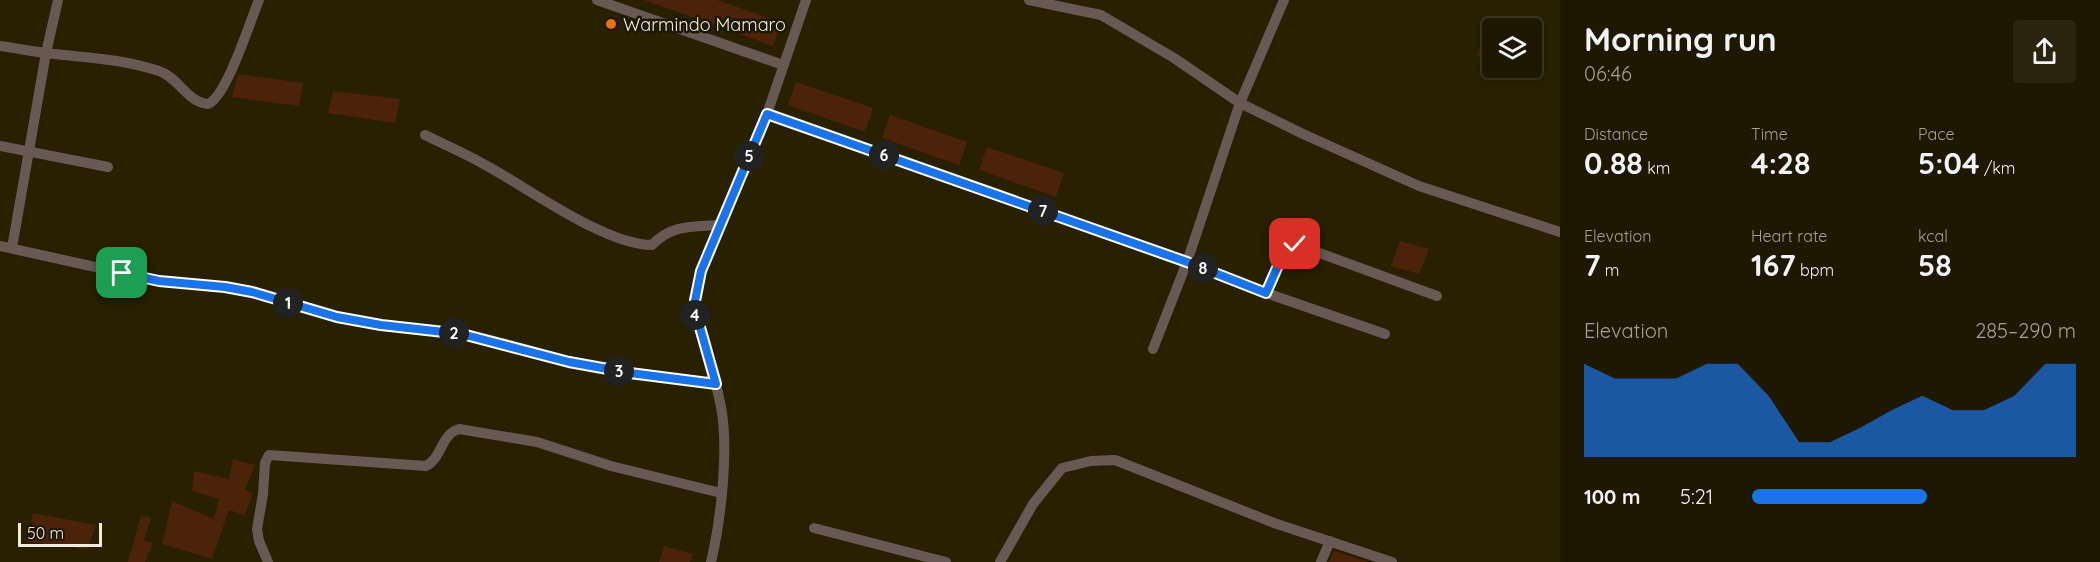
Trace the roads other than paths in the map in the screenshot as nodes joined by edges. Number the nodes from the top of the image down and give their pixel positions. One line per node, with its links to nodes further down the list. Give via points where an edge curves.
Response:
1 (58, 0): 8 (street)
2 (259, 0): 8 (street, via 233,66 217,97 208,104 196,100 162,72 112,59)
3 (597, 0): 9 (street)
4 (806, 0): 9 (street)
5 (1029, 0): 10 (street, via 1101,15)
6 (1284, 0): 10 (street)
7 (0, 46): 8 (street)
8 (46, 53): 14 (street)
9 (783, 65): 11 (street)
10 (1240, 103): 17 (street, via 1419,186); 20 (street)
11 (767, 114): 16 (street); 20 (street)
12 (424, 135): 16 (street, via 486,165 591,226 639,245 652,245 676,228)
13 (0, 146): 14 (street)
14 (30, 151): 15 (street); 19 (street)
15 (108, 167)
16 (719, 225): 25 (street, via 701,271 694,306)
17 (1560, 232)
18 (0, 246): 19 (street)
19 (12, 248): 25 (street, via 159,281 252,292 337,317 462,334 569,362)
20 (1187, 262): 21 (street); 24 (street)
21 (1266, 293): 22 (street, via 1287,245 1292,243); 23 (street)
22 (1437, 296)
23 (1386, 334)
24 (1153, 349)
25 (716, 384): 26 (street, via 724,436)
26 (721, 493): 29 (street, via 611,466 537,442 459,429 449,434 426,466 269,455 258,529); 30 (street)
27 (814, 528): 31 (street)
28 (1330, 541): 32 (street, via 1115,460 1105,460 1062,468 1033,504); 33 (street); 34 (street)
29 (268, 562)
30 (711, 562)
31 (946, 562)
32 (1000, 562)
33 (1321, 562)
34 (1392, 562)

